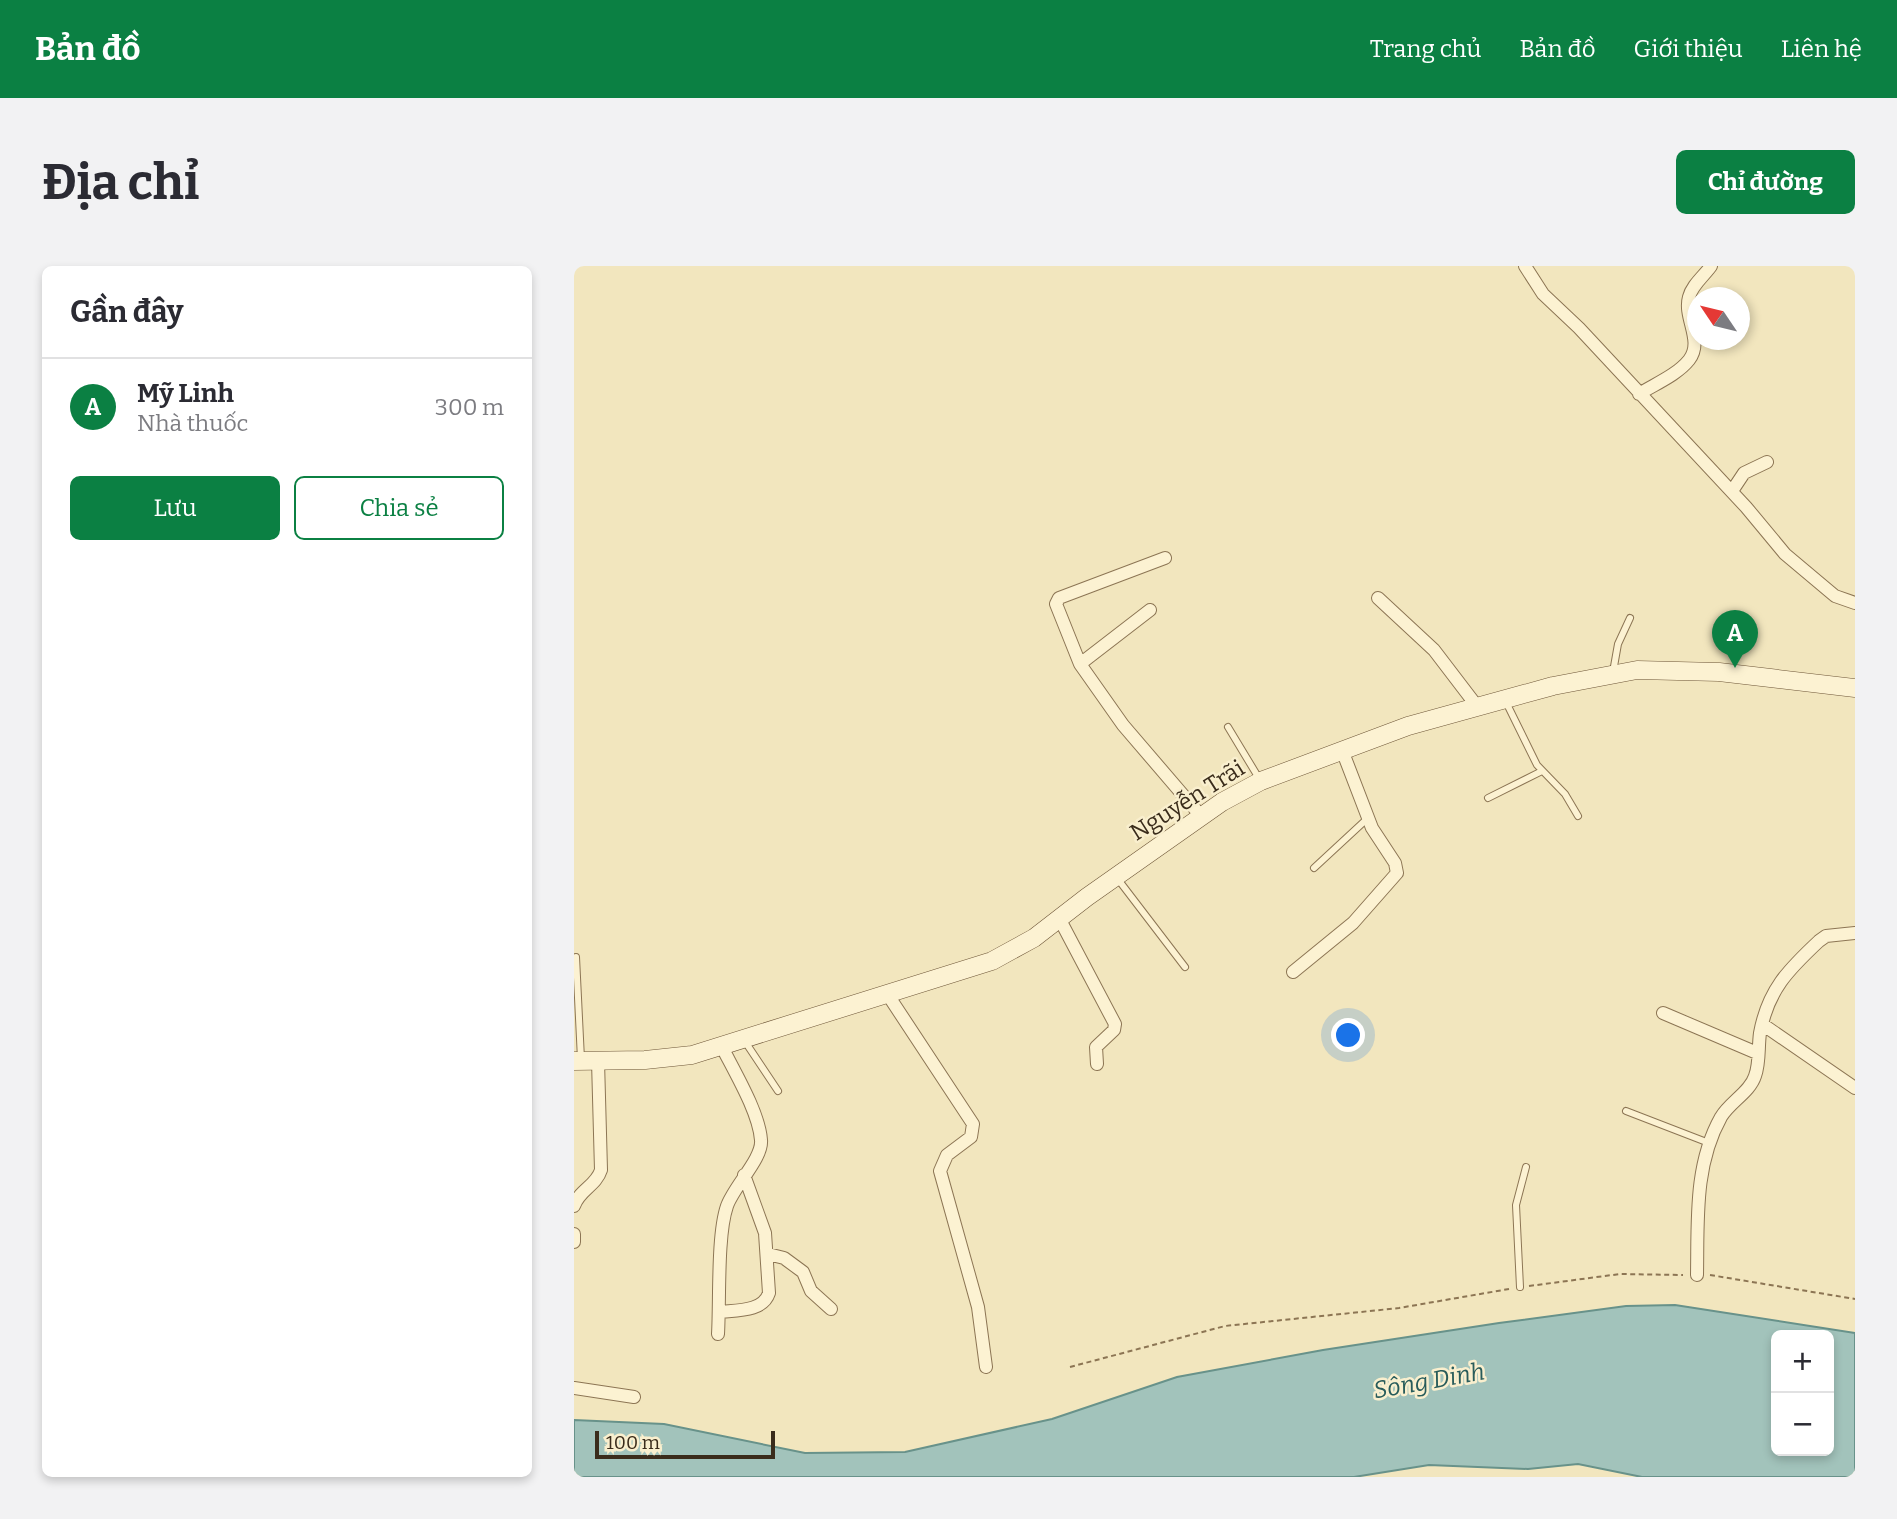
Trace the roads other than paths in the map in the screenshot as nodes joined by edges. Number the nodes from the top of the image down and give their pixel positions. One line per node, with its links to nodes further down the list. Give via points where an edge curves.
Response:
1 (1525, 266): 3 (street, via 1543,294)
2 (1711, 266): 3 (street, via 1688,300 1695,346 1691,358)
3 (1639, 394): 5 (street)
4 (1767, 462): 5 (street, via 1744,473)
5 (1732, 491): 8 (street, via 1785,554 1835,596)
6 (1165, 558): 11 (street, via 1059,598 1056,604)
7 (1378, 598): 15 (street, via 1434,650)
8 (1855, 603)
9 (1150, 610): 11 (street)
10 (1630, 618): 12 (lane)
11 (1080, 664): 21 (street)
12 (1612, 674): 13 (main road, Nguyễn Trãi, via 1685,670); 14 (main road, Nguyễn Trãi)
13 (1855, 688)
14 (1504, 698): 15 (main road, Nguyễn Trãi); 18 (lane)
15 (1476, 705): 17 (main road, Nguyễn Trãi)
16 (1228, 727): 19 (lane)
17 (1342, 750): 19 (main road, Nguyễn Trãi); 23 (street)
18 (1542, 771): 20 (lane); 22 (lane, via 1566,794)
19 (1261, 781): 21 (main road, Nguyễn Trãi)
20 (1488, 798)
21 (1201, 816): 25 (main road, Nguyễn Trãi)
22 (1578, 816)
23 (1368, 818): 24 (lane); 30 (street, via 1397,873 1353,923)
24 (1314, 868)
25 (1116, 876): 26 (main road, Nguyễn Trãi); 29 (lane)
26 (1059, 918): 31 (main road, Nguyễn Trãi, via 992,961); 38 (street, via 1115,1024 1096,1047)
27 (1855, 933): 33 (street, via 1826,936 1800,959 1776,985)
28 (576, 957): 37 (lane)
29 (1185, 967)
30 (1293, 972)
31 (888, 995): 34 (main road, Nguyễn Trãi); 54 (street, via 973,1124 971,1137 947,1155 940,1171 978,1307)
32 (1663, 1013): 36 (street)
33 (1762, 1024): 36 (street); 39 (street)
34 (743, 1038): 35 (main road, Nguyễn Trãi); 40 (lane)
35 (721, 1045): 37 (main road, Nguyễn Trãi, via 665,1059); 44 (street, via 760,1135 759,1154)
36 (1757, 1053): 42 (street, via 1755,1078 1727,1109)
37 (584, 1061): 45 (street, via 601,1170)
38 (1097, 1064)
39 (1855, 1088)
40 (778, 1091)
41 (1626, 1111): 42 (lane)
42 (1710, 1144): 49 (street, via 1699,1192)
43 (1526, 1167): 50 (lane, via 1516,1205)
44 (744, 1175): 48 (street); 52 (street, via 724,1219)
45 (574, 1206)
46 (574, 1234): 47 (street)
47 (574, 1242)
48 (768, 1254): 51 (street, via 784,1258 803,1272 811,1291); 52 (street, via 767,1300 759,1307)
49 (1697, 1275)
50 (1520, 1287)
51 (831, 1309)
52 (719, 1312): 53 (street)
53 (718, 1334)
54 (986, 1367)
55 (574, 1388): 56 (street)
56 (634, 1397)

